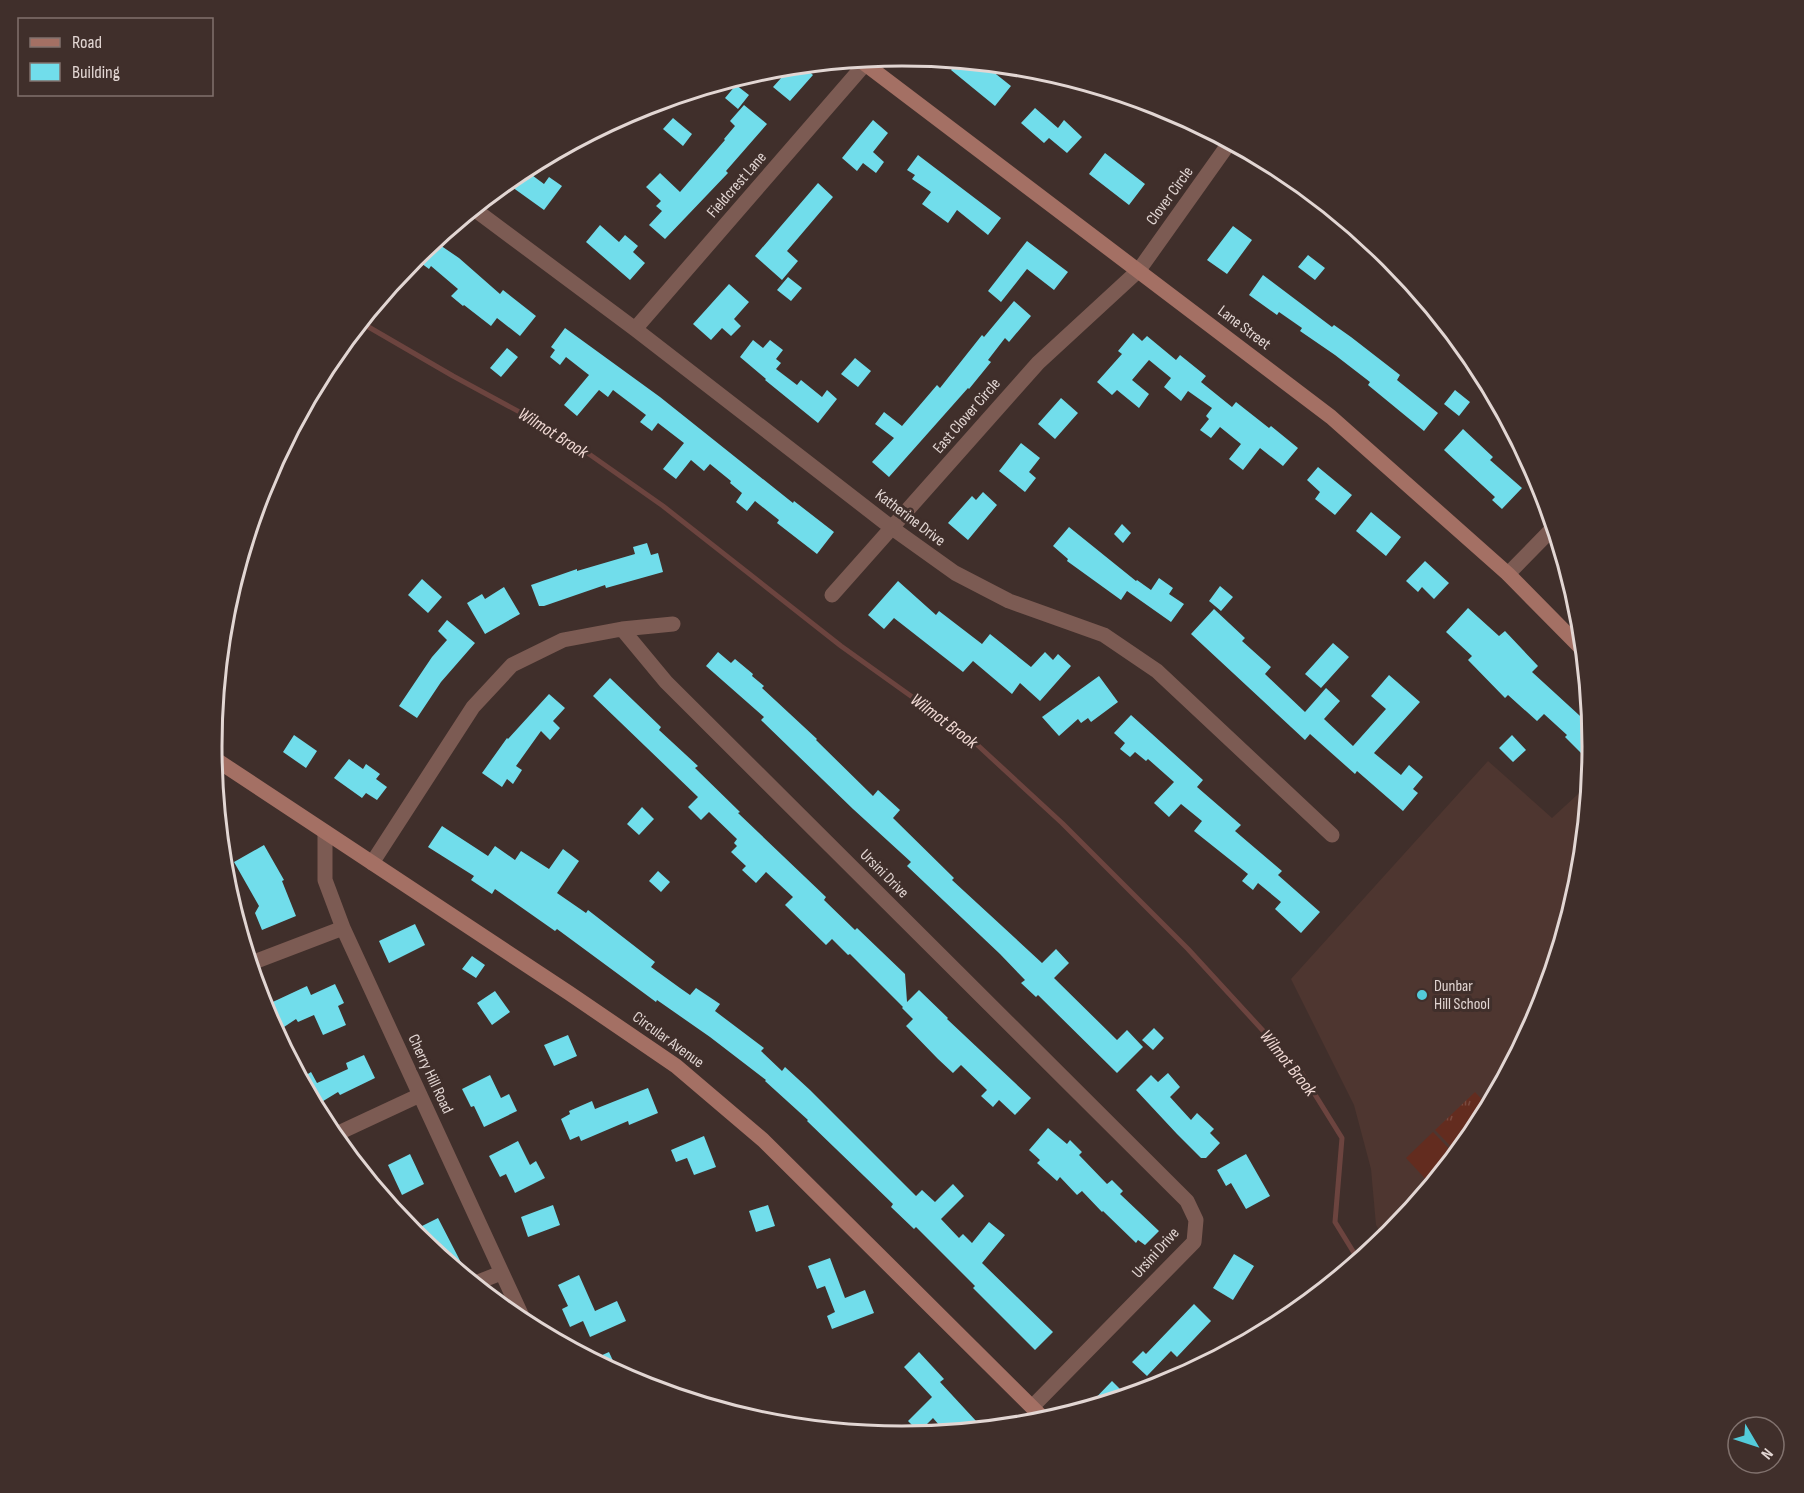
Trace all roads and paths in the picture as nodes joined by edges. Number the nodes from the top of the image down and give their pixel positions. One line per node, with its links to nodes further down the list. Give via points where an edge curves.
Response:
1 (859, 67): 6 (street, Fieldcrest Lane)
2 (869, 67): 5 (main road, Lane Street)
3 (1226, 148): 5 (street, Clover Circle)
4 (481, 213): 6 (street, Katherine Drive)
5 (1139, 270): 7 (street, East Clover Circle, via 1038,363); 9 (main road, Lane Street, via 1331,417)
6 (635, 329): 7 (street, Katherine Drive)
7 (892, 528): 10 (street, East Clover Circle); 16 (street, Katherine Drive, via 955,573 1008,601 1104,634 1157,671)
8 (1548, 533): 9 (street)
9 (1508, 574): 13 (main road, Lane Street)
10 (832, 595)
11 (673, 624): 12 (street)
12 (622, 629): 17 (street, via 563,640 512,665 473,707); 25 (street, Ursini Drive, via 666,682 1192,1211 1196,1220 1194,1242)
13 (1574, 641)
14 (222, 764): 15 (main road, Circular Avenue)
15 (325, 832): 17 (main road, Circular Avenue); 18 (street, Cherry Hill Road, via 325,880)
16 (1332, 835)
17 (372, 863): 25 (main road, Circular Avenue, via 629,1033 721,1103)
18 (343, 928): 19 (street); 20 (street, Cherry Hill Road)
19 (257, 961)
20 (420, 1095): 21 (street); 22 (street, Cherry Hill Road)
21 (341, 1132)
22 (501, 1273): 23 (street); 24 (street, Cherry Hill Road)
23 (481, 1281)
24 (517, 1307)
25 (1032, 1407): 26 (main road, Circular Avenue)
26 (1038, 1413)

